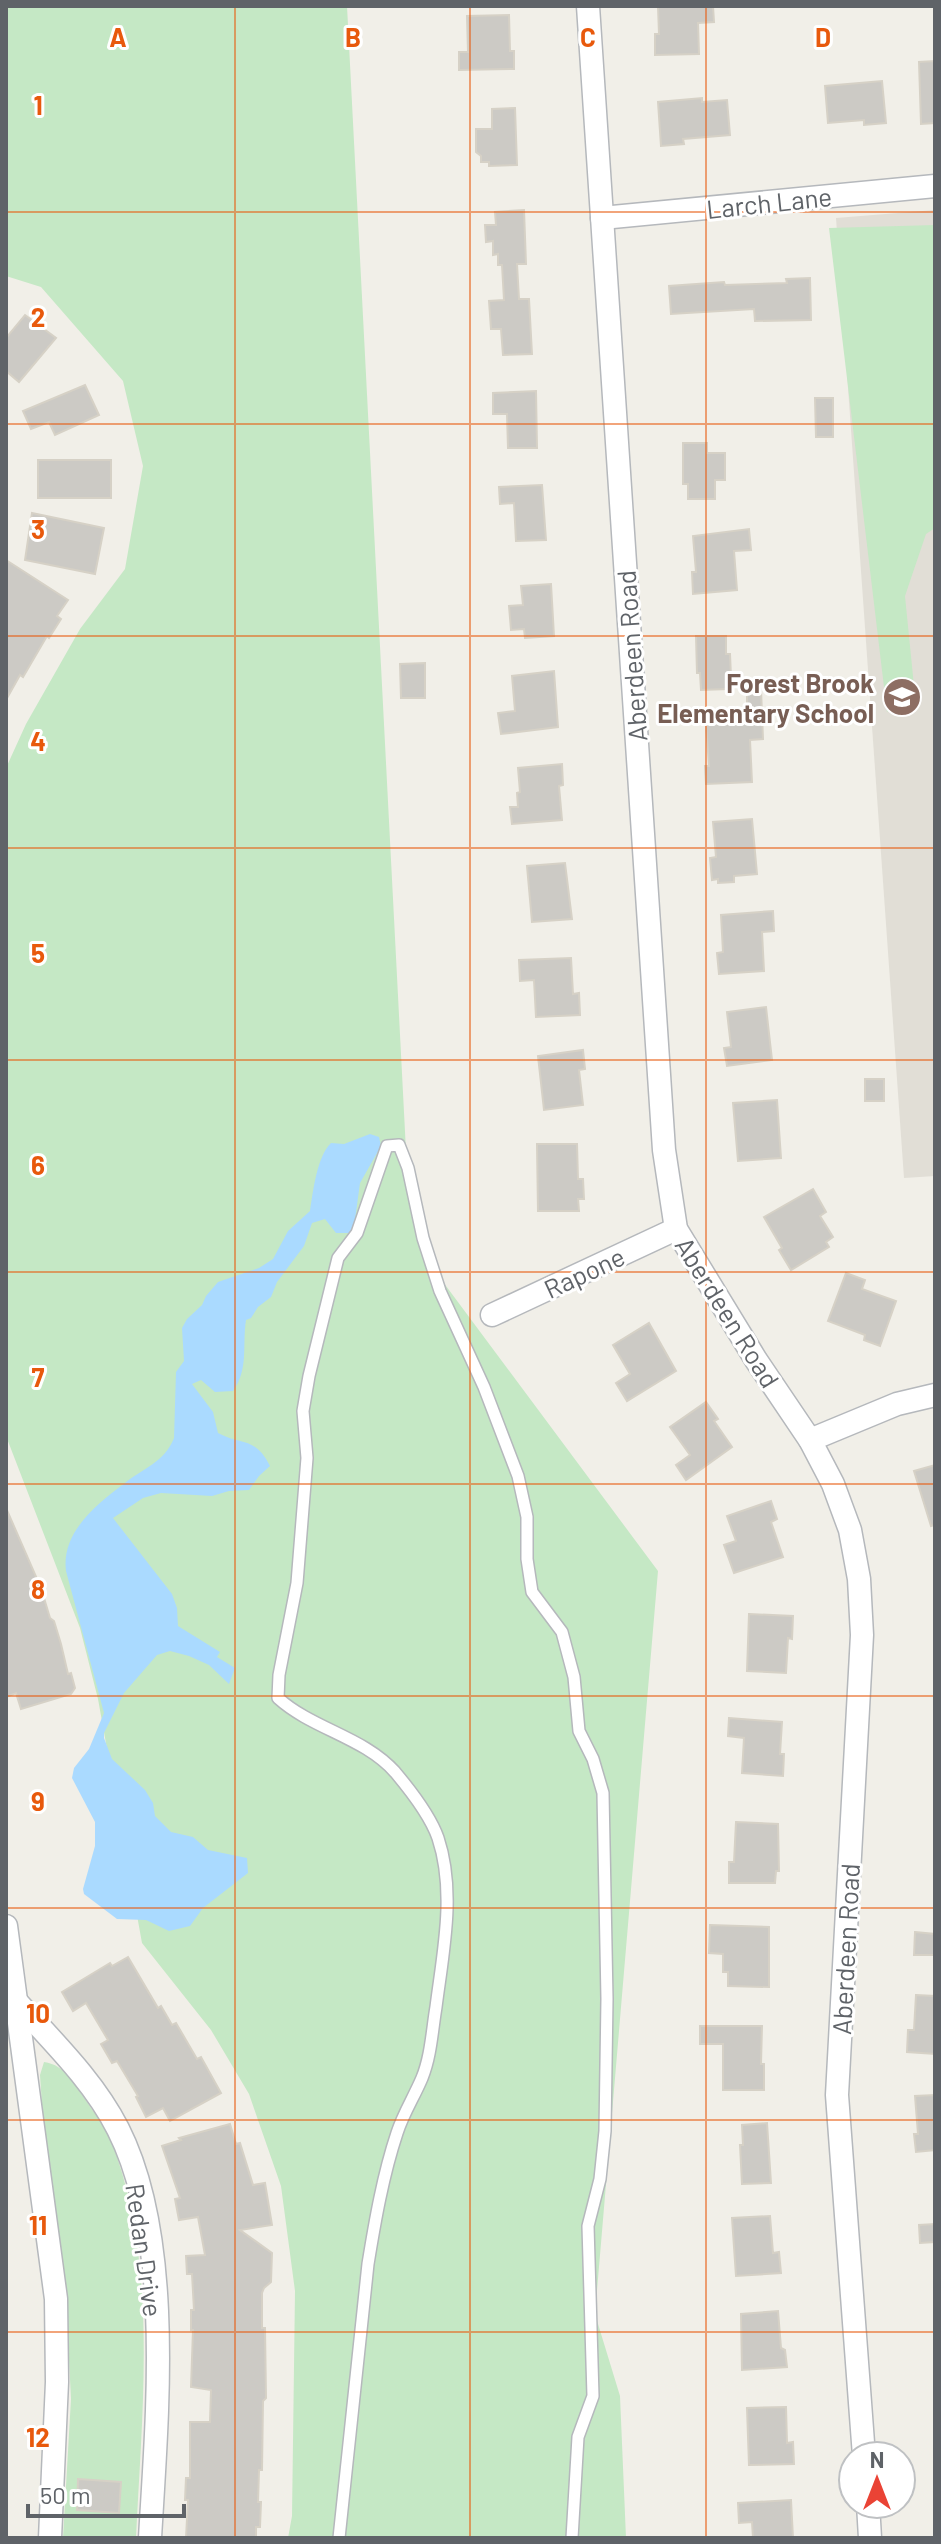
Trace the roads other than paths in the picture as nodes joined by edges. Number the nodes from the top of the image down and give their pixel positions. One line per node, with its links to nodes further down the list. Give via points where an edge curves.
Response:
1 (588, 6): 3 (street, Aberdeen Road)
2 (935, 186): 3 (street, Larch Lane)
3 (602, 218): 4 (street, Aberdeen Road, via 664,1150)
4 (676, 1229): 5 (street, Rapone); 7 (street, Aberdeen Road)
5 (492, 1315)
6 (935, 1395): 7 (street, via 897,1404)
7 (810, 1440): 10 (street, Aberdeen Road, via 850,1530 860,1593 837,2095)
8 (6, 1926): 9 (street)
9 (16, 2001): 11 (street, via 57,2327); 12 (street, Redan Drive, via 98,2095 118,2131 141,2195 154,2278 158,2366)
10 (863, 2440)
11 (50, 2538)
12 (150, 2538)
13 (339, 2538): 14 (lane, via 372,2237 397,2133 429,2054 446,1932 446,1888 438,1838 393,1769 278,1698 297,1583 309,1376 338,1258 357,1233 387,1146 399,1145 440,1291 518,1476 527,1517 532,1592 562,1632 574,1677 579,1731 603,1793 605,2131 588,2226 593,2396 578,2437)
14 (572, 2538)

